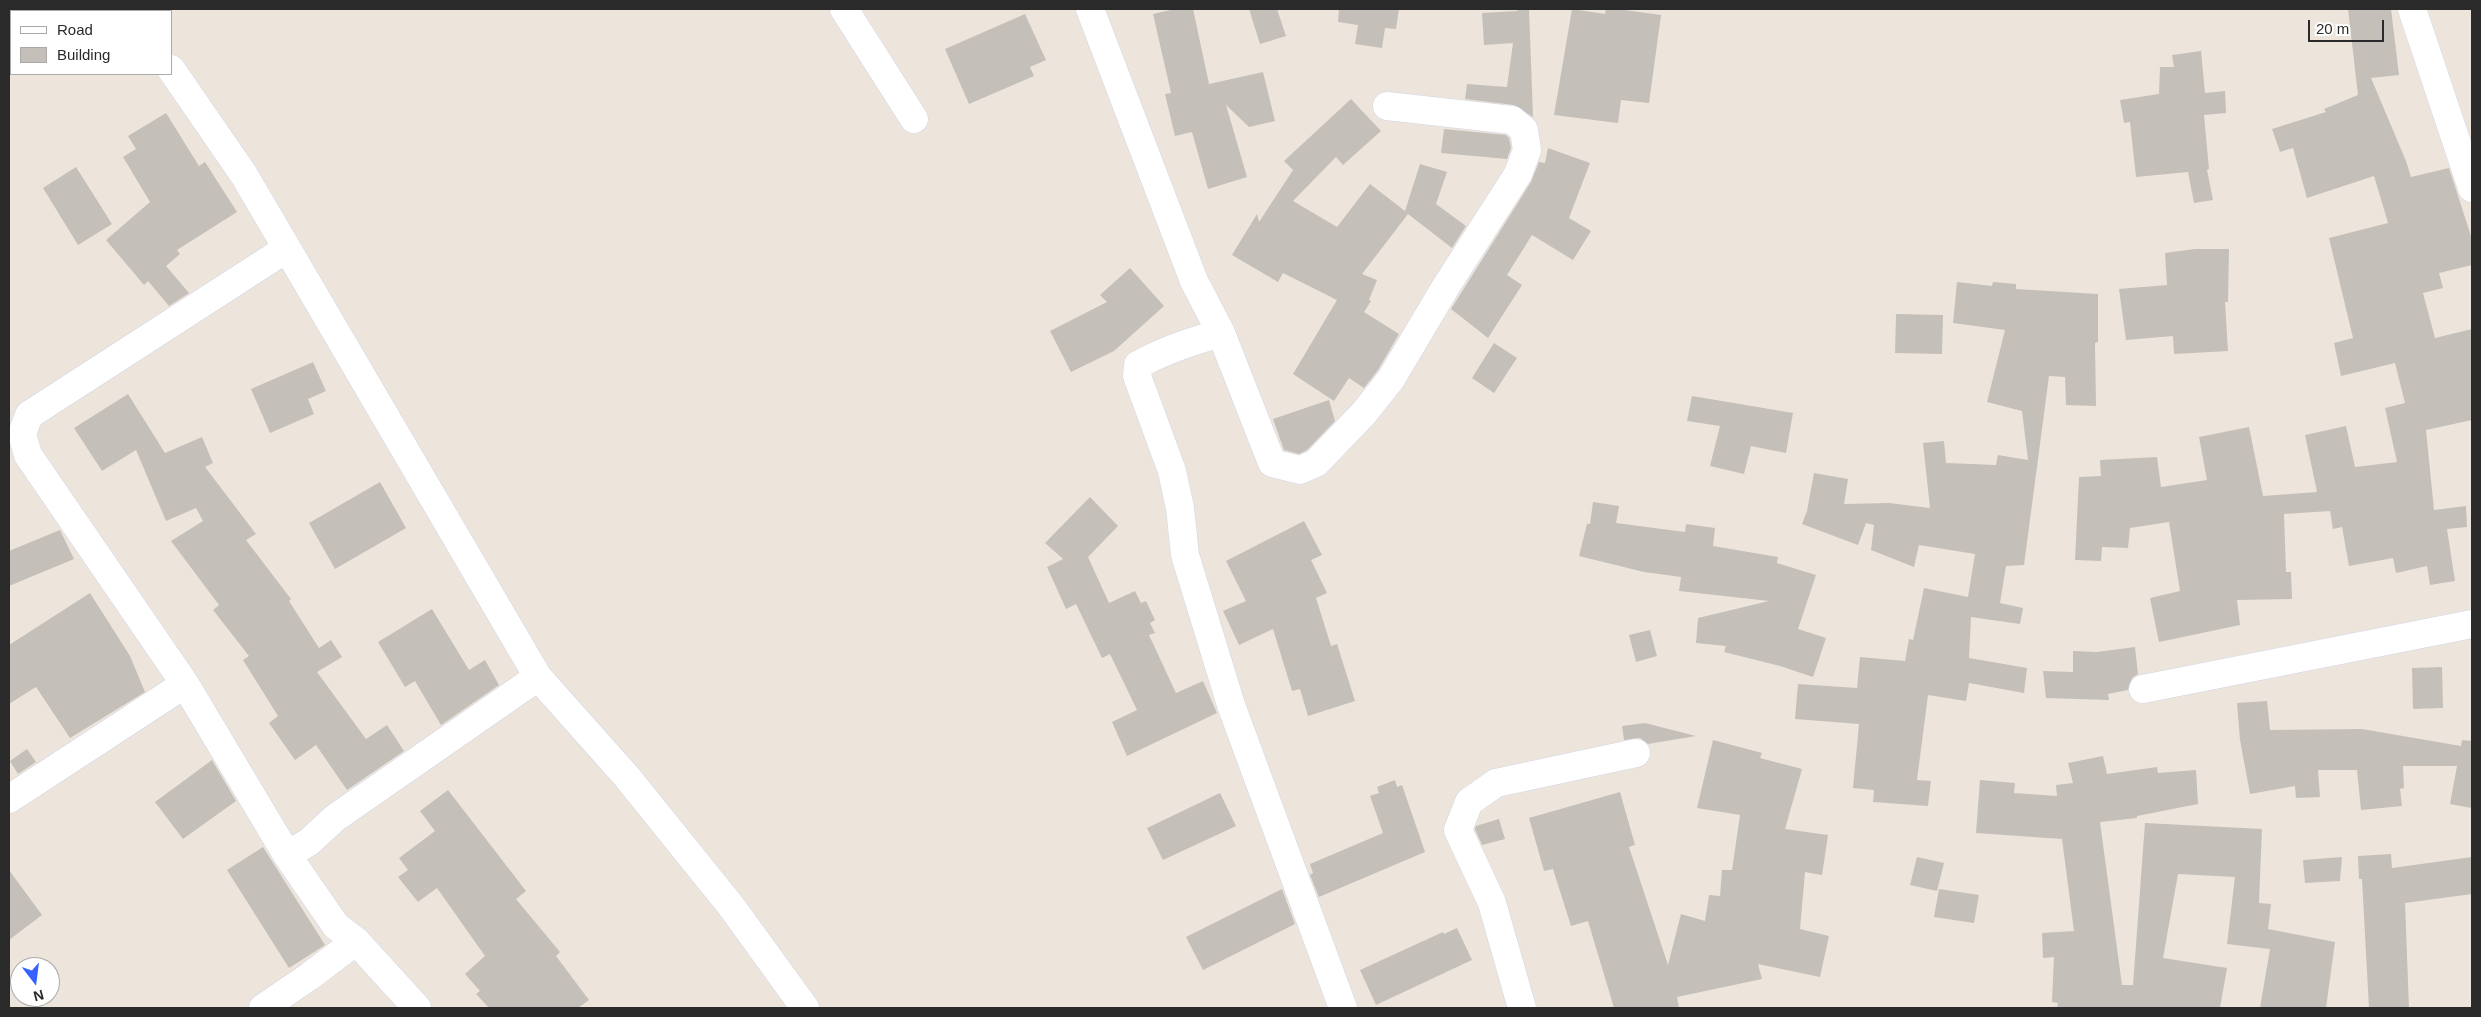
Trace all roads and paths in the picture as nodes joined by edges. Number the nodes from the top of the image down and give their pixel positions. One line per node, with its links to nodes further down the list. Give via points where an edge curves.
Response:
1 (844, 9): 6 (street)
2 (1090, 9): 9 (street, via 1194,281)
3 (2412, 9): 7 (street)
4 (172, 70): 8 (street, via 244,175)
5 (1386, 106): 9 (street, via 1512,120 1524,130 1527,150 1518,174 1391,379 1364,413 1316,463 1300,470 1278,466 1272,463)
6 (914, 119)
7 (2472, 188)
8 (286, 250): 11 (street); 12 (street, via 29,415 22,434 28,455)
9 (1221, 333): 21 (street, via 1188,342 1138,365 1137,376 1172,471 1185,554 1231,705)
10 (2472, 624): 13 (street)
11 (538, 678): 16 (street, via 335,818 308,842); 20 (street, via 652,808 731,906)
12 (185, 684): 15 (street); 16 (street)
13 (2143, 688)
14 (1636, 753): 22 (street, via 1496,783 1469,802 1458,830 1492,903)
15 (9, 799)
16 (287, 855): 17 (street, via 336,926)
17 (356, 941): 18 (street); 19 (street)
18 (263, 1008)
19 (417, 1008)
20 (805, 1008)
21 (1343, 1008)
22 (1522, 1008)

